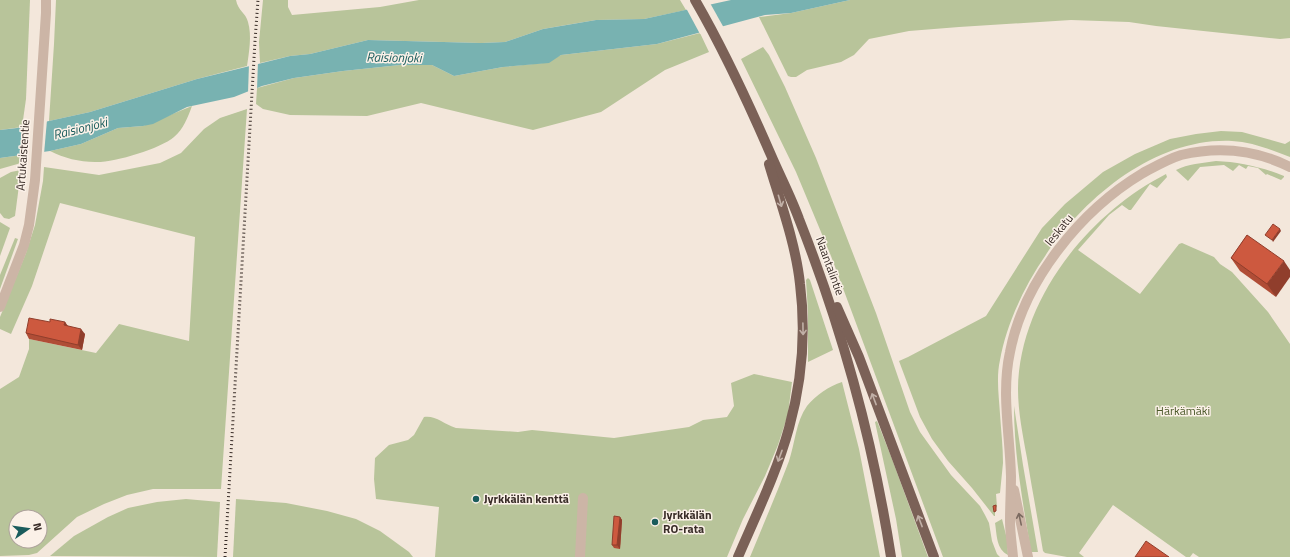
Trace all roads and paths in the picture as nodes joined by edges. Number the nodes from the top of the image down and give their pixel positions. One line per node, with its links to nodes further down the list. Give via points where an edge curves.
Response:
1 (46, 0): 6 (street, Artukaistentie, via 35,180 29,225)
2 (695, 0): 3 (main road, Naantalintie, via 731,67)
3 (757, 124): 5 (main road, Naantalintie); 10 (main road, one-way to 10, via 786,220 800,283 802,355 798,392 789,428)
4 (1290, 166): 7 (street, Ieskatu, via 1265,156 1238,150 1181,155 1158,164 1133,179 1082,221 1041,276 1026,303 1015,333 1006,388)
5 (812, 251): 11 (main road, Naantalintie, via 856,389 877,476); 12 (main road, one-way to 5, via 859,357)
6 (0, 307)
7 (1011, 475): 13 (street, Ieskatu, via 1010,522); 14 (street, Ieskatu, one-way to 7)
8 (583, 498): 9 (street)
9 (580, 557)
10 (738, 557)
11 (891, 557)
12 (934, 557)
13 (1013, 557)
14 (1028, 557)

